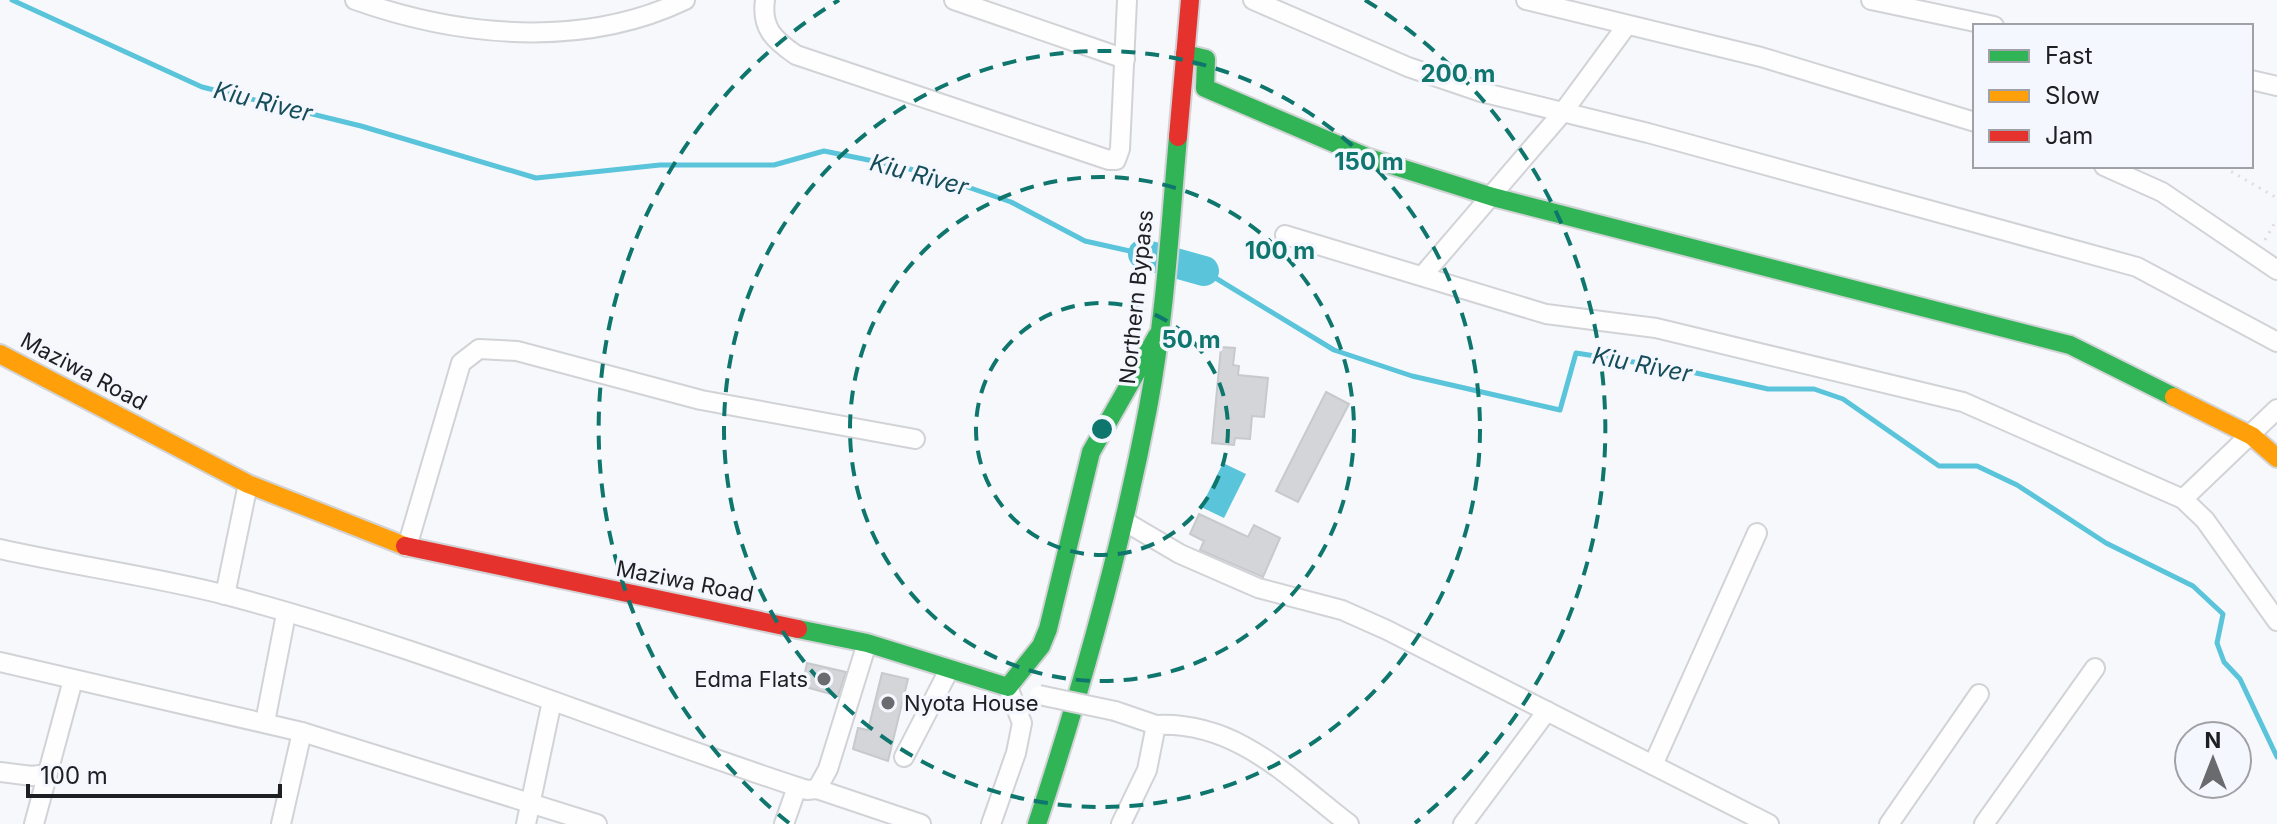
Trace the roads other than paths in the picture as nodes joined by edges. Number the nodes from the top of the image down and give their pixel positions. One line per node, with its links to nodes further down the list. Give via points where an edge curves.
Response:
1 (355, 0): 2 (street, via 429,23 532,32 603,26)
2 (685, 0)
3 (765, 0): 13 (street, via 766,27 796,55 1109,160 1116,160 1120,149)
4 (954, 0): 13 (street)
5 (1127, 0): 13 (street)
6 (1190, 0): 12 (street, Northern Bypass)
7 (1253, 0): 16 (street, via 1408,67)
8 (1526, 0): 11 (street)
9 (1871, 0): 10 (street)
10 (1985, 24)
11 (1627, 25): 16 (street); 17 (street, via 1761,57)
12 (1185, 54): 19 (street, via 1206,59 1205,88 1369,158); 23 (street, Northern Bypass)
13 (1125, 59)
14 (2253, 80): 15 (street)
15 (2277, 86)
16 (1563, 112): 19 (street); 24 (street, via 2137,267)
17 (1973, 121)
18 (2108, 168): 21 (street, via 2162,192)
19 (1493, 197): 22 (street); 27 (street, via 2070,345)
20 (1285, 235): 22 (street)
21 (2277, 270)
22 (1424, 274): 31 (street, via 1546,314 1656,328 1963,402)
23 (1160, 331): 32 (street, Northern Bypass); 44 (street, via 1091,452 1048,629)
24 (2277, 342)
25 (0, 354): 30 (street, Maziwa Road)
26 (2277, 409): 27 (street)
27 (2252, 436): 29 (street); 31 (street)
28 (915, 439): 34 (street, via 701,400 517,351 479,349 461,363)
29 (2277, 458)
30 (248, 484): 34 (street, Maziwa Road); 36 (street)
31 (2183, 499): 38 (street, via 2205,520)
32 (1124, 521): 47 (street, via 1180,554 1258,588 1342,610 1387,630); 65 (street, Northern Bypass, via 1087,672)
33 (1757, 533): 52 (street)
34 (407, 547): 39 (street, Maziwa Road)
35 (0, 549): 36 (street)
36 (225, 595): 37 (street)
37 (286, 614): 46 (street); 48 (street)
38 (2277, 621)
39 (867, 643): 42 (street, Maziwa Road); 56 (street)
40 (0, 662): 43 (street)
41 (2095, 668): 71 (street)
42 (949, 670): 44 (street, Maziwa Road); 51 (street)
43 (73, 680): 48 (street); 54 (street)
44 (1008, 687): 49 (street, bridge); 64 (street, via 1022,723)
45 (1979, 694): 70 (street)
46 (552, 701): 55 (street); 57 (street)
47 (1547, 711): 52 (street); 68 (street)
48 (265, 722): 50 (street)
49 (1156, 725): 66 (street, via 1147,770); 67 (street, via 1203,727 1241,741)
50 (302, 732): 57 (street); 59 (street)
51 (904, 757)
52 (1653, 765): 69 (street)
53 (0, 772): 54 (street)
54 (47, 774): 58 (street)
55 (797, 787): 56 (street); 62 (street)
56 (817, 789): 63 (street)
57 (532, 804): 60 (street); 61 (street)
58 (34, 824)
59 (281, 824)
60 (526, 824)
61 (597, 824)
62 (784, 824)
63 (921, 824)
64 (991, 824)
65 (1037, 824)
66 (1121, 824)
67 (1349, 824)
68 (1463, 824)
69 (1769, 824)
70 (1889, 824)
71 (1984, 824)

